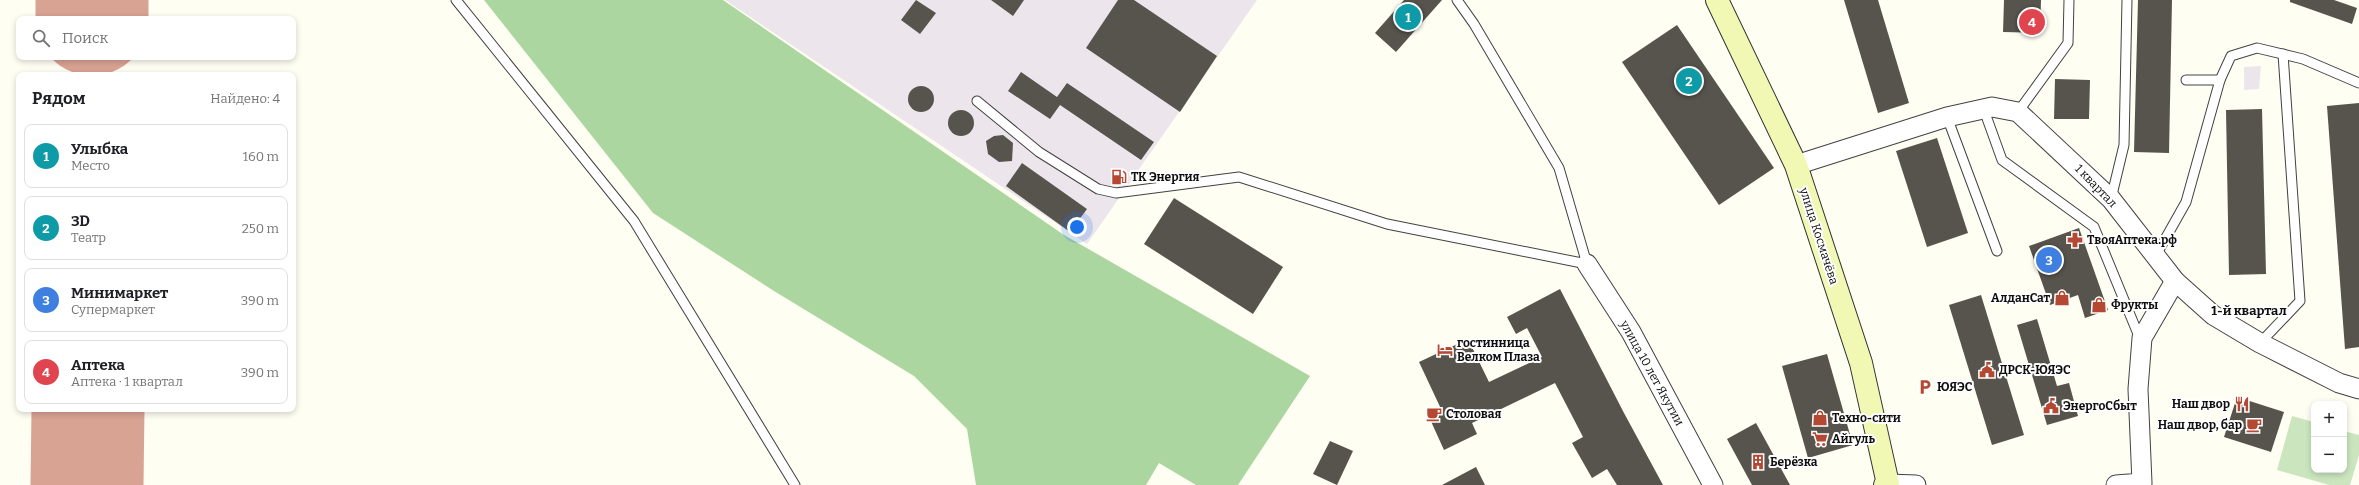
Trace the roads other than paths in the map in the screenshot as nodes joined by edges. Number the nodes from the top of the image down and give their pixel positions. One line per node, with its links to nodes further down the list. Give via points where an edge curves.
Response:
1 (456, 0): 24 (lane, via 634,221)
2 (1457, 0): 18 (lane, via 1474,24 1559,168)
3 (1717, 0): 14 (main road, улица Космачёва)
4 (2069, 0): 12 (lane, via 2068,43)
5 (2127, 0): 15 (lane, via 2124,145)
6 (2283, 54): 8 (lane, via 2257,48 2231,56); 9 (lane, via 2303,59); 21 (lane, via 2300,301)
7 (2186, 80): 8 (lane)
8 (2220, 80): 17 (lane, via 2186,202)
9 (2359, 83)
10 (976, 101): 18 (lane, via 1039,152 1098,189 1116,193 1239,177 1387,224)
11 (1984, 110): 12 (street, via 1992,107); 13 (street); 20 (lane, via 2002,160 2094,227 2138,334)
12 (2018, 112): 15 (street, 1 квартал)
13 (1948, 117): 14 (street); 16 (lane)
14 (1796, 165): 26 (main road, улица Космачёва, via 1861,363)
15 (2112, 199): 17 (street, 1 квартал)
16 (1997, 250)
17 (2155, 257): 19 (street, 1 квартал)
18 (1587, 264): 25 (street, улица 10 лет Якутии, via 1632,332)
19 (2175, 281): 20 (street); 21 (street, 1 квартал, via 2213,314)
20 (2142, 338): 23 (street, via 2138,389)
21 (2260, 343): 22 (street, 1 квартал, via 2340,383)
22 (2359, 389)
23 (2142, 484): 28 (street)
24 (794, 485)
25 (1713, 485)
26 (1893, 485): 27 (street)
27 (1916, 485)
28 (2116, 485)

